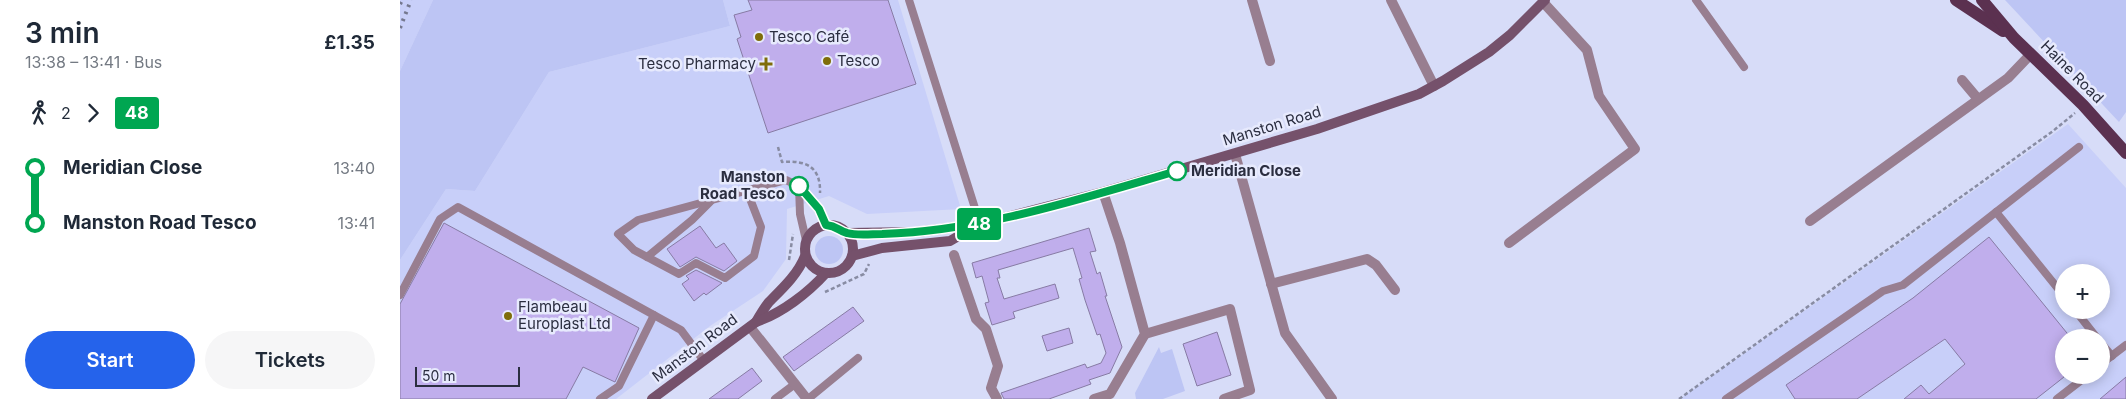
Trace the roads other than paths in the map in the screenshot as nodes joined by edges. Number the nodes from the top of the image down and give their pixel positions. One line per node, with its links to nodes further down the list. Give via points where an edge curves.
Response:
1 (909, 0): 24 (lane)
2 (1252, 0): 10 (street)
3 (1391, 0): 13 (street)
4 (1696, 0): 11 (lane)
5 (1956, 0): 8 (main road, Haine Road)
6 (1982, 0): 8 (main road, Haine Road)
7 (1544, 1): 13 (main road, Manston Road, via 1488,52); 28 (street, via 1587,50 1599,96 1635,149)
8 (2014, 38): 9 (main road, Haine Road)
9 (2031, 54): 14 (street, via 2008,78); 16 (main road, Haine Road)
10 (1270, 61)
11 (1744, 67)
12 (1962, 80): 14 (street)
13 (1434, 86): 17 (main road, Manston Road, via 1317,129)
14 (1978, 99): 23 (street)
15 (2079, 147): 22 (lane)
16 (2126, 153)
17 (1235, 154): 20 (main road, Manston Road); 34 (street)
18 (799, 186): 19 (lane, via 786,180); 25 (lane, via 819,209); 27 (lane, via 800,214)
19 (747, 191): 21 (lane); 32 (lane, via 761,227 754,256 725,278 696,263 679,274)
20 (1102, 192): 24 (main road, Manston Road); 42 (street)
21 (710, 202): 32 (lane); 32 (lane, via 638,220 618,234 634,250)
22 (1996, 212): 35 (lane); 59 (lane, via 1903,285 1883,291)
23 (1810, 221)
24 (980, 224): 26 (main road, Manston Road, via 917,232); 31 (main road, Manston Road, via 950,241 882,248)
25 (826, 225): 26 (main road, Manston Road); 27 (main road, via 814,230)
26 (847, 233): 31 (main road, via 852,242)
27 (806, 240): 30 (main road, Manston Road)
28 (1509, 242)
29 (954, 255): 55 (street, via 976,319 986,329 998,366 991,388)
30 (805, 256): 33 (main road, via 813,268); 40 (main road, Manston Road, via 801,266)
31 (852, 256): 33 (main road, Manston Road, via 842,269)
32 (647, 257)
33 (826, 273): 40 (main road, Manston Road, via 772,317)
34 (1271, 284): 36 (street, via 1367,259 1376,265); 58 (street, via 1285,333)
35 (2055, 285)
36 (1395, 290)
37 (400, 295): 38 (lane, via 440,219 458,207)
38 (654, 315): 47 (lane, via 681,330); 51 (lane, via 619,386)
39 (2082, 319): 41 (lane)
40 (753, 324): 47 (main road, Manston Road); 48 (street)
41 (2090, 329)
42 (1145, 334): 50 (street); 57 (street, via 1230,309 1250,390)
43 (2126, 345): 45 (lane)
44 (2110, 354): 45 (lane)
45 (2112, 356)
46 (858, 358): 54 (lane)
47 (704, 360): 52 (main road, Manston Road)
48 (795, 384): 53 (lane); 54 (street)
49 (2076, 384): 60 (lane)
50 (1112, 396): 56 (street)
51 (600, 399)
52 (652, 399)
53 (775, 399)
54 (807, 399)
55 (997, 399)
56 (1094, 399)
57 (1224, 399)
58 (1332, 399)
59 (1726, 399)
60 (2057, 399)

